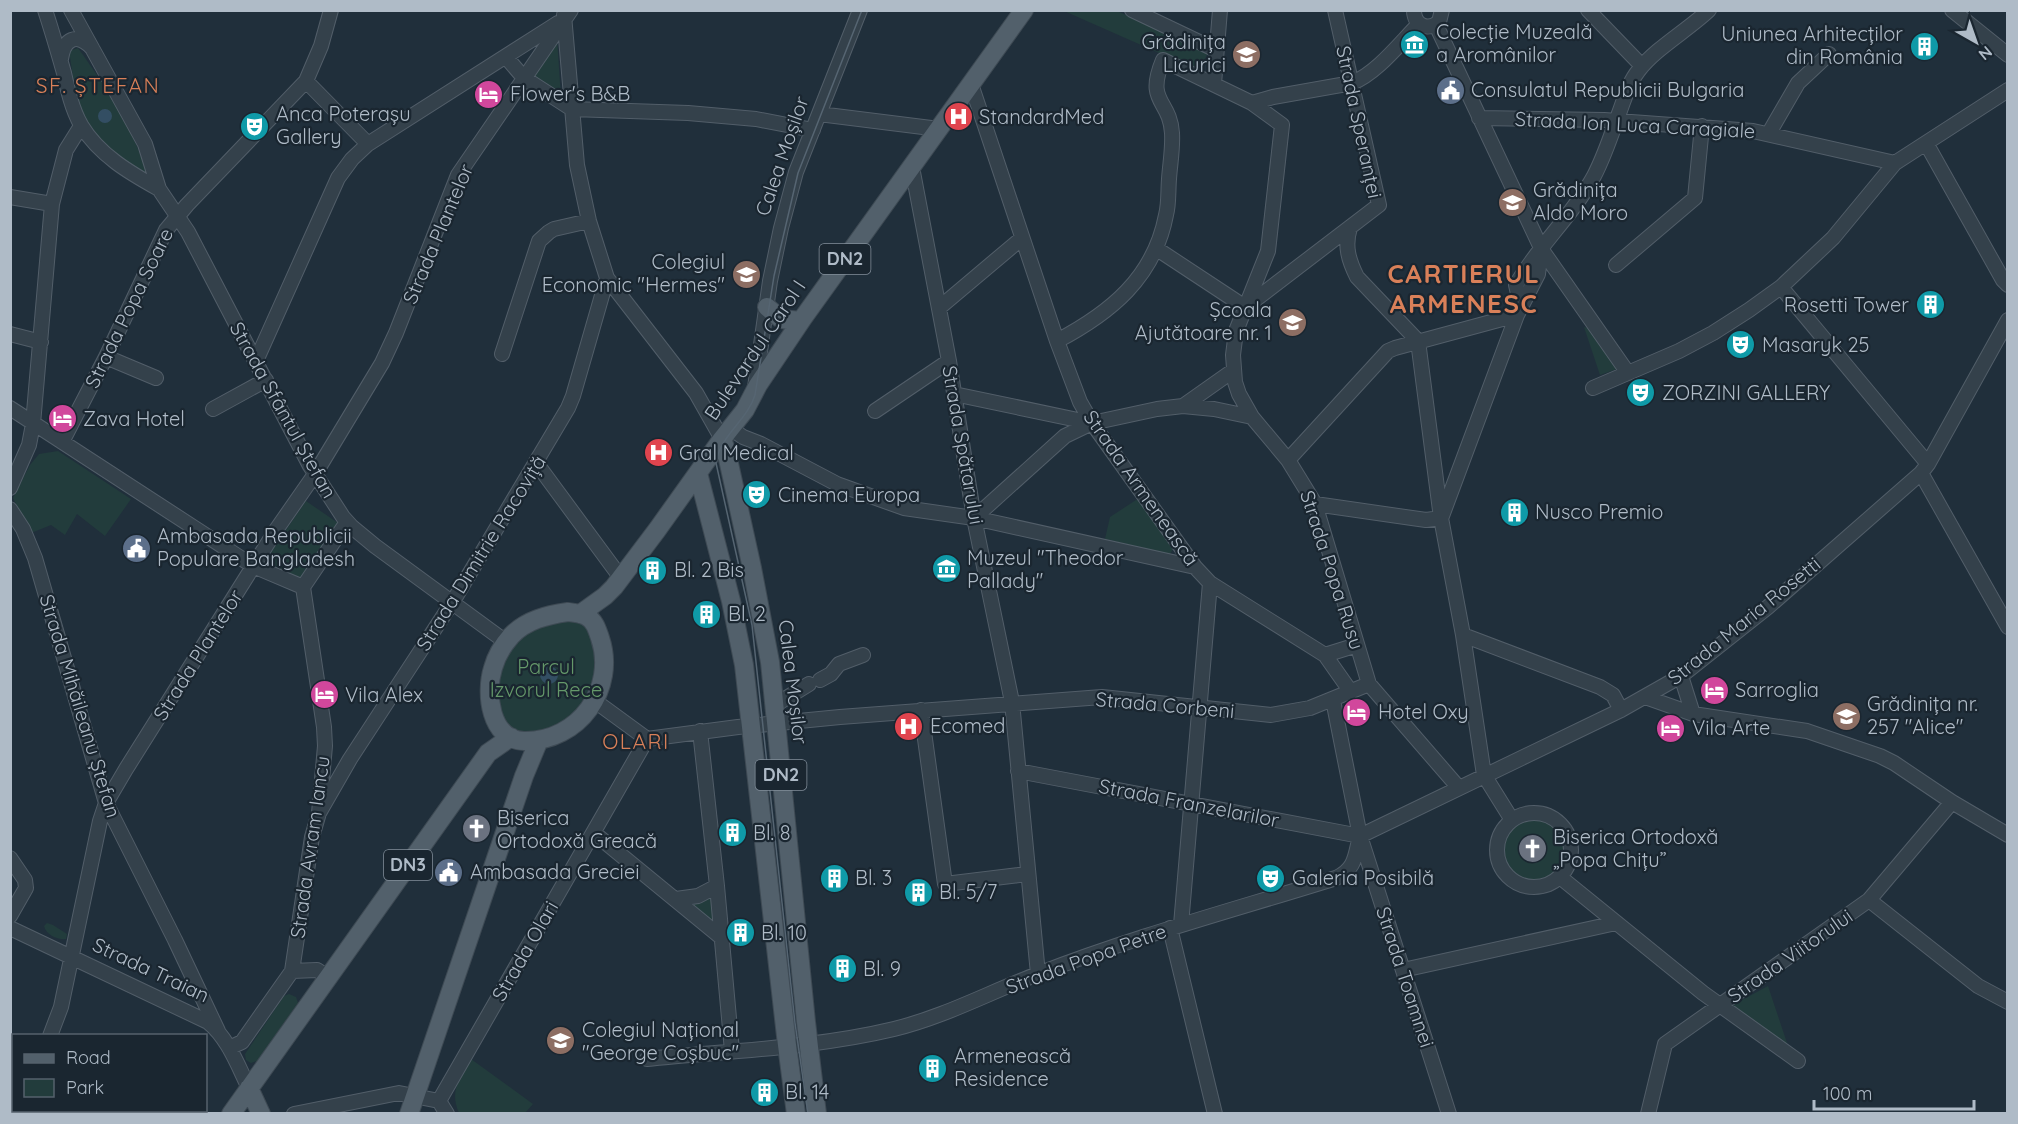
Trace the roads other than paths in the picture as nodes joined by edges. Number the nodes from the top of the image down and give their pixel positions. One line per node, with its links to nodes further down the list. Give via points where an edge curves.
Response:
1 (45, 10): 23 (street)
2 (331, 10): 26 (street, Strada Popa Soare)
3 (860, 10): 33 (street, Calea Moșilor)
4 (1024, 10): 28 (main road, Bulevardul Carol I / DN2)
5 (1132, 10): 15 (street)
6 (1220, 10): 19 (street)
7 (1335, 10): 27 (street, Strada Speranței)
8 (1414, 10): 16 (street)
9 (1442, 10): 17 (street)
10 (1588, 10): 24 (street)
11 (1709, 10): 24 (street)
12 (1952, 10): 21 (street)
13 (78, 13): 18 (street)
14 (566, 13): 22 (street); 25 (street, Strada Plantelor); 32 (street)
15 (1150, 14): 19 (street)
16 (1419, 24): 17 (street); 27 (street, via 1372,71)
17 (1436, 25): 34 (street)
18 (93, 49): 23 (street, via 86,41 71,40 65,45); 43 (street)
19 (1216, 50): 29 (street)
20 (1829, 54): 40 (street, via 1798,83)
21 (2007, 55)
22 (506, 57): 25 (street); 42 (street)
23 (61, 61): 36 (street)
24 (1642, 66): 35 (street)
25 (524, 78): 32 (street); 96 (street, Strada Plantelor, via 458,175 389,349)
26 (306, 81): 42 (street); 50 (street, Strada Popa Soare)
27 (1352, 83): 31 (street); 52 (street, Strada Speranței, via 1379,205)
28 (971, 84): 38 (main road, Bulevardul Carol I / DN2); 53 (street, Strada Armenească)
29 (1214, 84): 31 (street); 54 (street, via 1163,60 1157,75 1156,91 1172,133 1167,212)
30 (2007, 90): 41 (street)
31 (1252, 103): 56 (street, Strada Popa Rusu, via 1282,125)
32 (572, 109): 39 (street, via 756,119); 51 (street, via 577,165)
33 (819, 114): 38 (street); 39 (street, Calea Moșilor)
34 (1479, 118): 35 (street, Strada Ion Luca Caragiale); 55 (street)
35 (1616, 122): 37 (street, Strada Ion Luca Caragiale); 55 (street, via 1589,185)
36 (81, 126): 46 (street); 49 (street, via 66,150)
37 (1702, 126): 40 (street, Strada Ion Luca Caragiale); 57 (street, via 1695,198)
38 (939, 129): 45 (main road, Bulevardul Carol I / DN2)
39 (813, 130): 62 (street, Calea Moșilor, via 784,217)
40 (1769, 133): 44 (street, Strada Ion Luca Caragiale)
41 (1926, 143): 44 (street); 60 (street)
42 (368, 144): 74 (street, via 338,178)
43 (149, 154): 46 (street, via 144,168); 47 (street)
44 (1895, 163): 61 (street, via 1833,238)
45 (912, 167): 64 (street, Strada Spătarului); 67 (main road, Bulevardul Carol I / DN2)
46 (129, 172): 47 (street)
47 (159, 189): 50 (street, Strada Sfântul Ștefan)
48 (10, 197): 49 (street)
49 (52, 204): 70 (street)
50 (178, 215): 73 (street, Strada Popa Soare, via 162,237); 74 (street, Strada Sfântul Ștefan)
51 (589, 221): 59 (street); 72 (street, via 549,232 539,241)
52 (1350, 228): 58 (street, Strada Speranței); 71 (street, via 1347,250 1358,277)
53 (1022, 238): 64 (street); 69 (street, Strada Armenească)
54 (1157, 249): 63 (street); 69 (street, via 1123,296)
55 (1542, 250): 65 (street, via 1538,274); 65 (street, via 1516,285); 77 (street)
56 (1268, 251): 58 (street, via 1269,269 1277,275); 63 (street, Strada Popa Rusu)
57 (1616, 265)
58 (1292, 271): 63 (street, Strada Speranței)
59 (607, 278): 90 (street); 93 (street, Strada Dimitrie Racoviță, via 573,396)
60 (2007, 285)
61 (1781, 286): 77 (street, via 1713,333); 94 (street)
62 (766, 307): 67 (main road, via 781,319); 81 (street, Calea Moșilor)
63 (1245, 307): 76 (street, Strada Popa Rusu, via 1236,331)
64 (939, 308): 75 (street, Strada Spătarului)
65 (1519, 311): 71 (street); 102 (street)
66 (2007, 320): 94 (street, Strada Maria Rosetti)
67 (801, 321): 81 (main road, Bulevardul Carol I / DN2)
68 (10, 334): 70 (street)
69 (1057, 341): 88 (street, Strada Armenească)
70 (41, 342): 89 (street)
71 (1418, 342): 92 (street, via 1382,356); 102 (street)
72 (502, 354)
73 (106, 357): 78 (street); 91 (street, Strada Popa Soare)
74 (256, 361): 79 (street, Strada Sfântul Ștefan)
75 (949, 361): 82 (street, Strada Spătarului); 86 (street)
76 (1234, 370): 83 (street); 87 (street, Strada Popa Rusu, via 1239,394)
77 (1628, 373): 80 (street)
78 (156, 378)
79 (266, 380): 85 (street); 96 (street, Strada Sfântul Ștefan)
80 (1593, 388)
81 (754, 392): 90 (main road, Bulevardul Carol I / DN2)
82 (954, 394): 88 (street); 101 (street, Strada Spătarului)
83 (1183, 406): 87 (street); 88 (street)
84 (10, 408): 89 (street)
85 (213, 409)
86 (875, 411)
87 (1252, 417): 92 (street, Strada Popa Rusu)
88 (1092, 423): 101 (street, via 1065,436); 106 (street, Strada Armenească)
89 (33, 424): 91 (street); 97 (street, via 29,445)
90 (726, 433): 95 (main road, Bulevardul Carol I / DN2); 101 (street, via 761,444 837,484 904,508); 128 (main road, Calea Moșilor / DN2, via 727,457 766,635)
91 (62, 442): 105 (street)
92 (1288, 460): 98 (street, Strada Popa Rusu)
93 (537, 464): 107 (street); 110 (street, Strada Dimitrie Racoviță)
94 (1925, 469): 112 (street); 118 (street, Strada Maria Rosetti, via 1768,607)
95 (698, 473): 99 (main road, Bulevardul Carol I); 104 (main road, DN2)
96 (315, 474): 103 (street, Strada Sfântul Ștefan); 105 (street, Strada Plantelor)
97 (10, 488)
98 (1315, 504): 102 (street, via 1426,520); 115 (street, Strada Popa Rusu)
99 (673, 507): 104 (main road, via 696,511); 107 (main road, Bulevardul Carol I)
100 (10, 509): 144 (street, Strada Mihăileanu Ștefan, via 35,558)
101 (974, 518): 106 (street); 124 (street, Strada Spătarului)
102 (1442, 518): 113 (street)
103 (347, 522): 109 (street); 110 (street, Strada Sfântul Ștefan)
104 (711, 526): 131 (main road, DN2, via 741,649)
105 (253, 566): 109 (street); 144 (street, Strada Plantelor)
106 (1195, 567): 108 (street, Strada Armenească)
107 (621, 578): 111 (main road, Bulevardul Carol I)
108 (1210, 582): 117 (street, Strada Armenească); 125 (street)
109 (303, 587): 136 (street, Strada Avram Iancu)
110 (452, 602): 114 (street, Strada Sfântul Ștefan); 138 (street, Strada Dimitrie Racoviță)
111 (586, 617): 114 (main road, DN3, via 568,612 547,615 528,623); 123 (main road, via 604,649 602,685)
112 (2007, 627)
113 (1464, 635): 127 (street, via 1608,691); 140 (street)
114 (506, 642): 130 (main road, DN3, via 493,667 490,684)
115 (1357, 645): 117 (street); 119 (street, Strada Popa Rusu)
116 (863, 655): 128 (street, via 839,664)
117 (1325, 655): 120 (street, Strada Armenească)
118 (1681, 676): 121 (street, Strada Maria Rosetti); 129 (street)
119 (1369, 684): 120 (street, Strada Corbeni); 142 (street)
120 (1350, 692): 122 (street, Strada Corbeni)
121 (1644, 697): 127 (street, Strada Maria Rosetti); 129 (street)
122 (1333, 700): 125 (street, Strada Corbeni, via 1271,715); 150 (street, Strada Toamnei)
123 (595, 701): 134 (street); 135 (main road, via 577,723)
124 (1012, 702): 125 (street, Strada Corbeni, via 1101,697); 126 (street, Strada Corbeni); 139 (street, Strada Spătarului)
125 (1200, 708): 145 (street)
126 (921, 710): 128 (street, Strada Corbeni); 152 (street, via 945,884)
127 (1622, 710): 140 (street, Strada Maria Rosetti)
128 (776, 714): 131 (street); 171 (main road, Calea Moșilor / DN2)
129 (1693, 714): 143 (street, via 1807,731 1894,763)
130 (496, 722): 133 (main road); 137 (main road, DN3)
131 (750, 725): 132 (street); 172 (main road, DN2)
132 (700, 731): 134 (street); 154 (street)
133 (513, 739): 135 (main road); 137 (main road, DN3); 141 (main road)
134 (647, 739): 148 (street, Strada Olari)
135 (538, 740): 141 (main road)
136 (325, 746): 138 (street, via 338,758); 146 (street, Strada Avram Iancu)
137 (488, 753): 166 (main road, DN3)
138 (350, 759): 146 (street, Strada Dimitrie Racoviță)
139 (1018, 771): 145 (street, Strada Franzelarilor); 152 (street, Strada Spătarului)
140 (1484, 775): 142 (street, Strada Maria Rosetti); 147 (street)
141 (524, 776): 178 (main road)
142 (1460, 788): 150 (street, Strada Maria Rosetti)
143 (1952, 802): 149 (street); 156 (street, Strada Viitorului)
144 (106, 803): 162 (street, Strada Plantelor); 169 (street, Strada Mihăileanu Ștefan)
145 (1192, 803): 150 (street, Strada Franzelarilor); 159 (street)
146 (319, 813): 164 (street, Strada Avram Iancu)
147 (1512, 820): 153 (street, via 1538,813 1563,826 1570,838 1571,855); 153 (street, via 1502,830 1497,846 1505,874 1519,884 1535,887 1546,886)
148 (594, 833): 155 (street); 179 (street, Strada Olari)
149 (2007, 835)
150 (1360, 836): 159 (street, Strada Popa Petre, via 1352,866 1341,876); 163 (street, Strada Toamnei)
151 (10, 858): 157 (street, via 27,888)
152 (1028, 874): 165 (street, Strada Spătarului)
153 (1560, 877): 158 (street)
154 (717, 886): 155 (street, via 698,896); 161 (street)
155 (676, 899): 161 (street)
156 (1869, 900): 167 (street, via 1978,986); 168 (street, Strada Viitorului)
157 (10, 916)
158 (1616, 923): 163 (street); 168 (street)
159 (1175, 927): 165 (street, Strada Popa Petre); 187 (street)
160 (10, 928): 162 (street, Strada Traian)
161 (722, 938): 174 (street)
162 (71, 957): 169 (street, Strada Traian, via 202,1018); 170 (street, Strada Plantelor, via 61,1007)
163 (1403, 970): 188 (street, Strada Toamnei)
164 (292, 971): 166 (street, via 317,970); 173 (street, Strada Avram Iancu, via 242,1042)
165 (1038, 974): 171 (street, Strada Popa Petre, via 911,1024)
166 (328, 977): 177 (main road, DN3)
167 (2007, 1002)
168 (1720, 1005): 176 (street); 189 (street, Strada Viitorului, via 1665,1044)
169 (218, 1031): 173 (street, Strada Traian)
170 (50, 1034)
171 (808, 1043): 172 (street, Strada Popa Petre); 186 (main road, Calea Moșilor / DN2)
172 (786, 1045): 174 (street, Strada Popa Petre); 185 (main road, DN2)
173 (229, 1048): 177 (street, Strada Traian)
174 (732, 1051): 175 (street, Strada Popa Petre)
175 (647, 1059)
176 (1798, 1061)
177 (249, 1088): 180 (main road, DN3); 181 (main road, Strada Traian)
178 (415, 1095): 179 (street); 182 (street, via 393,1094); 183 (main road)
179 (439, 1101): 184 (street)
180 (231, 1113)
181 (261, 1113)
182 (294, 1113)
183 (409, 1113)
184 (447, 1113)
185 (796, 1113)
186 (817, 1113)
187 (1215, 1113)
188 (1449, 1113)
189 (1648, 1113)

